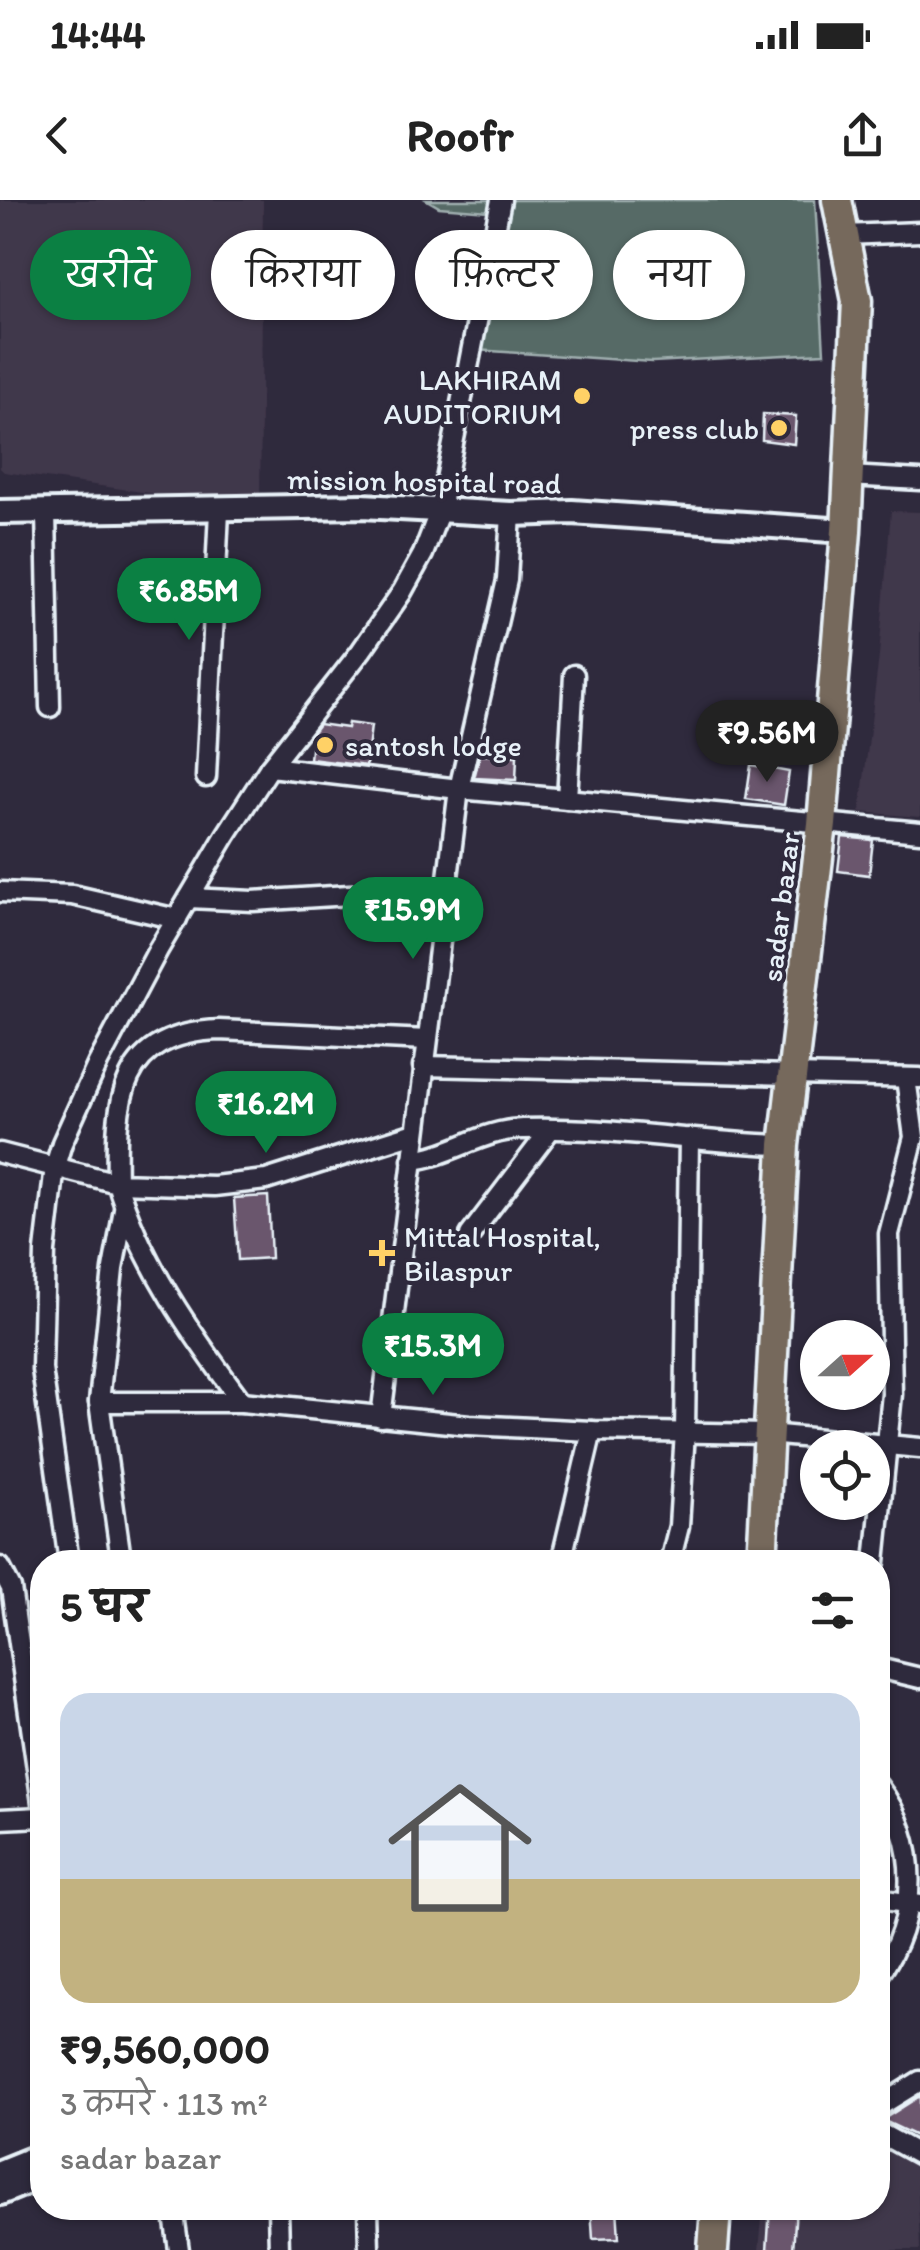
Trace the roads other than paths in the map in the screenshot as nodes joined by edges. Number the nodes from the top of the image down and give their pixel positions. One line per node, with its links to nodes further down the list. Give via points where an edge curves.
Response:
1 (502, 200): 7 (street)
2 (837, 200): 4 (main road, sadar bazar)
3 (920, 232): 4 (street)
4 (844, 234): 5 (main road, sadar bazar, via 858,301)
5 (849, 476): 6 (street); 12 (main road, sadar bazar)
6 (920, 480)
7 (440, 510): 8 (street, mission hospital road); 11 (street, mission hospital road); 15 (street, via 402,592)
8 (219, 511): 10 (street, mission hospital road); 16 (street)
9 (0, 512): 10 (street, mission hospital road)
10 (46, 512): 14 (street)
11 (511, 514): 12 (street, mission hospital road, via 572,512); 17 (street, via 507,580)
12 (846, 532): 19 (main road, sadar bazar)
13 (574, 675): 18 (street)
14 (50, 707)
15 (270, 767): 17 (street); 23 (street)
16 (206, 777)
17 (459, 789): 18 (street); 21 (street)
18 (567, 800): 19 (street)
19 (822, 824): 20 (street); 27 (main road, sadar bazar)
20 (920, 832)
21 (446, 889): 23 (street, via 253,901); 25 (street)
22 (0, 892): 24 (street, via 72,896)
23 (189, 898): 24 (street)
24 (177, 919): 35 (street, via 98,1063)
25 (426, 1040): 26 (street); 36 (street, via 218,1030 173,1036 134,1068 122,1095)
26 (423, 1066): 27 (street); 30 (street)
27 (793, 1072): 28 (street); 32 (main road, sadar bazar)
28 (913, 1078): 42 (street, via 914,1137 889,1234)
29 (550, 1130): 31 (street); 34 (street, via 495,1131); 38 (street)
30 (415, 1133): 34 (street); 36 (street, via 266,1180)
31 (689, 1138): 32 (street); 44 (street)
32 (784, 1145): 45 (main road, sadar bazar)
33 (0, 1153): 35 (street)
34 (412, 1160): 41 (street)
35 (54, 1166): 36 (street); 50 (street, via 42,1368)
36 (117, 1183): 37 (street)
37 (124, 1209): 39 (street); 40 (street, via 179,1313)
38 (470, 1235)
39 (99, 1402): 40 (street); 51 (street)
40 (242, 1402): 41 (street)
41 (381, 1418): 43 (street)
42 (889, 1430)
43 (592, 1431): 44 (street); 52 (street)
44 (685, 1432): 45 (street); 53 (street)
45 (768, 1434): 46 (street); 54 (main road, sadar bazar)
46 (800, 1437)
47 (890, 1446): 48 (street)
48 (920, 1448)
49 (880, 1520): 55 (street)
50 (67, 1550)
51 (120, 1550)
52 (565, 1550)
53 (673, 1550)
54 (763, 1550)
55 (877, 1550)
56 (0, 1567): 59 (street, via 11,1588)
57 (890, 1671): 58 (street)
58 (920, 1678)
59 (30, 1720)
60 (890, 1804): 64 (street, via 912,1848)
61 (30, 1818): 62 (street)
62 (0, 1819)
63 (890, 1901): 64 (street)
64 (918, 1904): 65 (street)
65 (890, 1956)
66 (920, 2081): 67 (street)
67 (890, 2100)
68 (890, 2139): 69 (street)
69 (920, 2155)
70 (30, 2160): 71 (street)
71 (0, 2172)
72 (30, 2181): 73 (street)
73 (0, 2193)
74 (174, 2220): 78 (street)
75 (278, 2220): 79 (street)
76 (368, 2220): 80 (street)
77 (715, 2220): 81 (main road)
78 (179, 2250)
79 (279, 2250)
80 (369, 2250)
81 (712, 2250)

